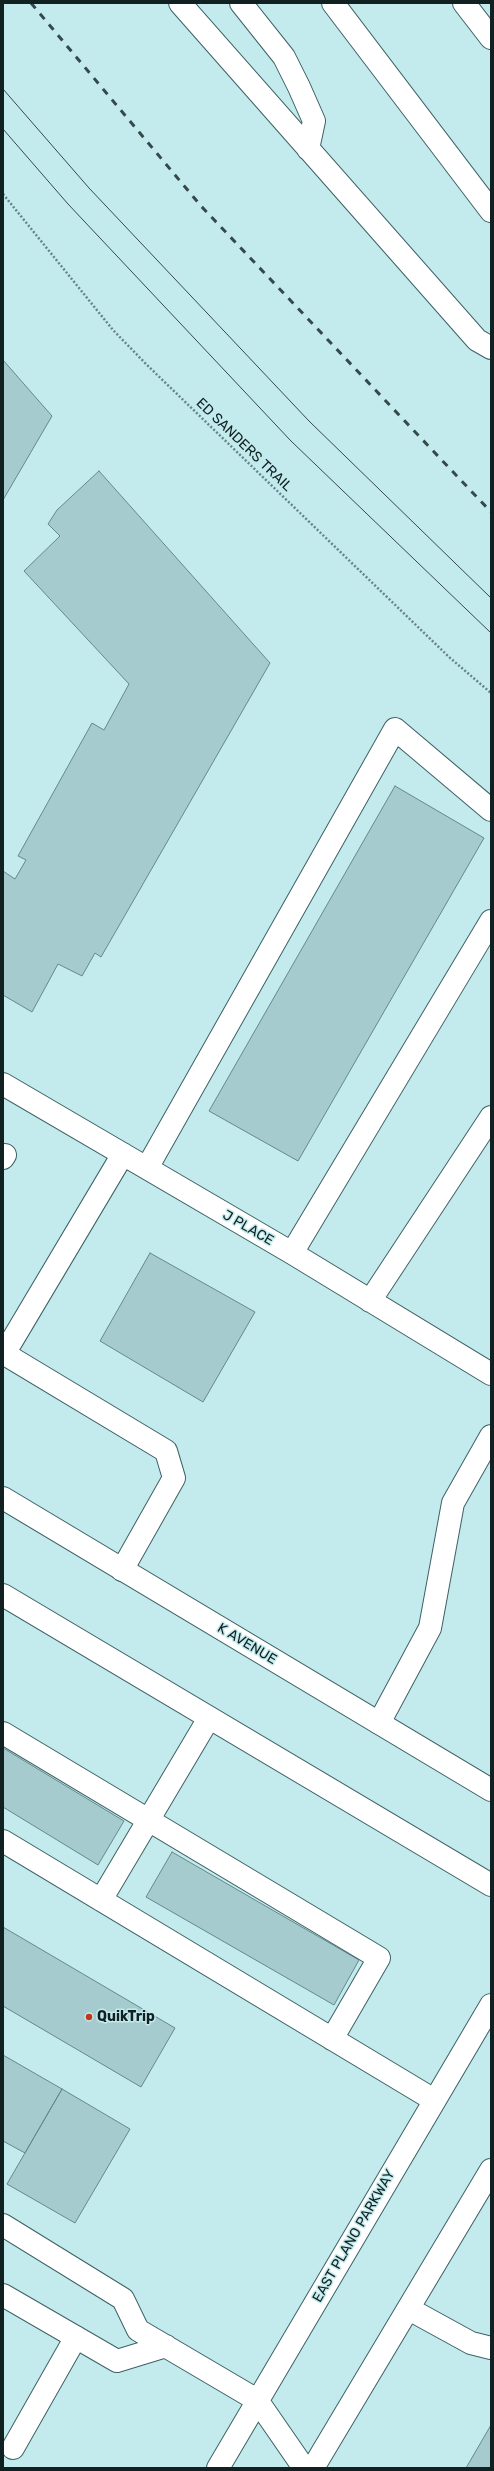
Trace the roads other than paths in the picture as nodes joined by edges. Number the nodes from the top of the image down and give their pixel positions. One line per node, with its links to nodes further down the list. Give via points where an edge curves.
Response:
1 (180, 3): 6 (main road)
2 (242, 3): 6 (main road, via 284,57 299,87 314,121)
3 (333, 3): 7 (main road)
4 (464, 3): 5 (main road)
5 (491, 38)
6 (308, 149): 8 (main road, via 476,340)
7 (491, 211)
8 (491, 348)
9 (491, 810): 14 (main road, via 396,729)
10 (491, 921): 15 (main road)
11 (3, 1084): 13 (main road, J PLACE)
12 (491, 1117): 16 (main road)
13 (123, 1154): 14 (main road, J PLACE); 17 (main road)
14 (147, 1168): 15 (main road, J PLACE)
15 (292, 1253): 16 (main road, J PLACE)
16 (370, 1302): 18 (main road, J PLACE)
17 (4, 1354): 21 (main road, via 166,1451 174,1478)
18 (491, 1374)
19 (491, 1436): 24 (main road, via 453,1503 430,1628)
20 (3, 1498): 21 (main road, K AVENUE)
21 (122, 1570): 24 (main road, K AVENUE)
22 (3, 1595): 23 (main road)
23 (210, 1718): 27 (main road); 29 (main road)
24 (379, 1723): 26 (main road, K AVENUE)
25 (3, 1733): 27 (main road)
26 (491, 1790)
27 (149, 1820): 30 (main road); 32 (main road, via 379,1958)
28 (3, 1842): 30 (main road)
29 (491, 1885)
30 (101, 1900): 32 (main road)
31 (491, 2005): 33 (main road, EAST PLANO PARKWAY)
32 (332, 2039): 33 (main road)
33 (434, 2100): 41 (main road, EAST PLANO PARKWAY)
34 (491, 2170): 37 (main road)
35 (3, 2225): 39 (main road, via 123,2299 138,2330)
36 (3, 2295): 38 (main road)
37 (409, 2309): 40 (main road, via 471,2343); 45 (main road)
38 (76, 2337): 39 (main road, via 117,2361); 42 (main road)
39 (166, 2346): 41 (main road)
40 (491, 2348)
41 (257, 2400): 43 (main road, EAST PLANO PARKWAY); 44 (main road)
42 (13, 2448)
43 (218, 2468)
44 (304, 2468)
45 (314, 2468)

